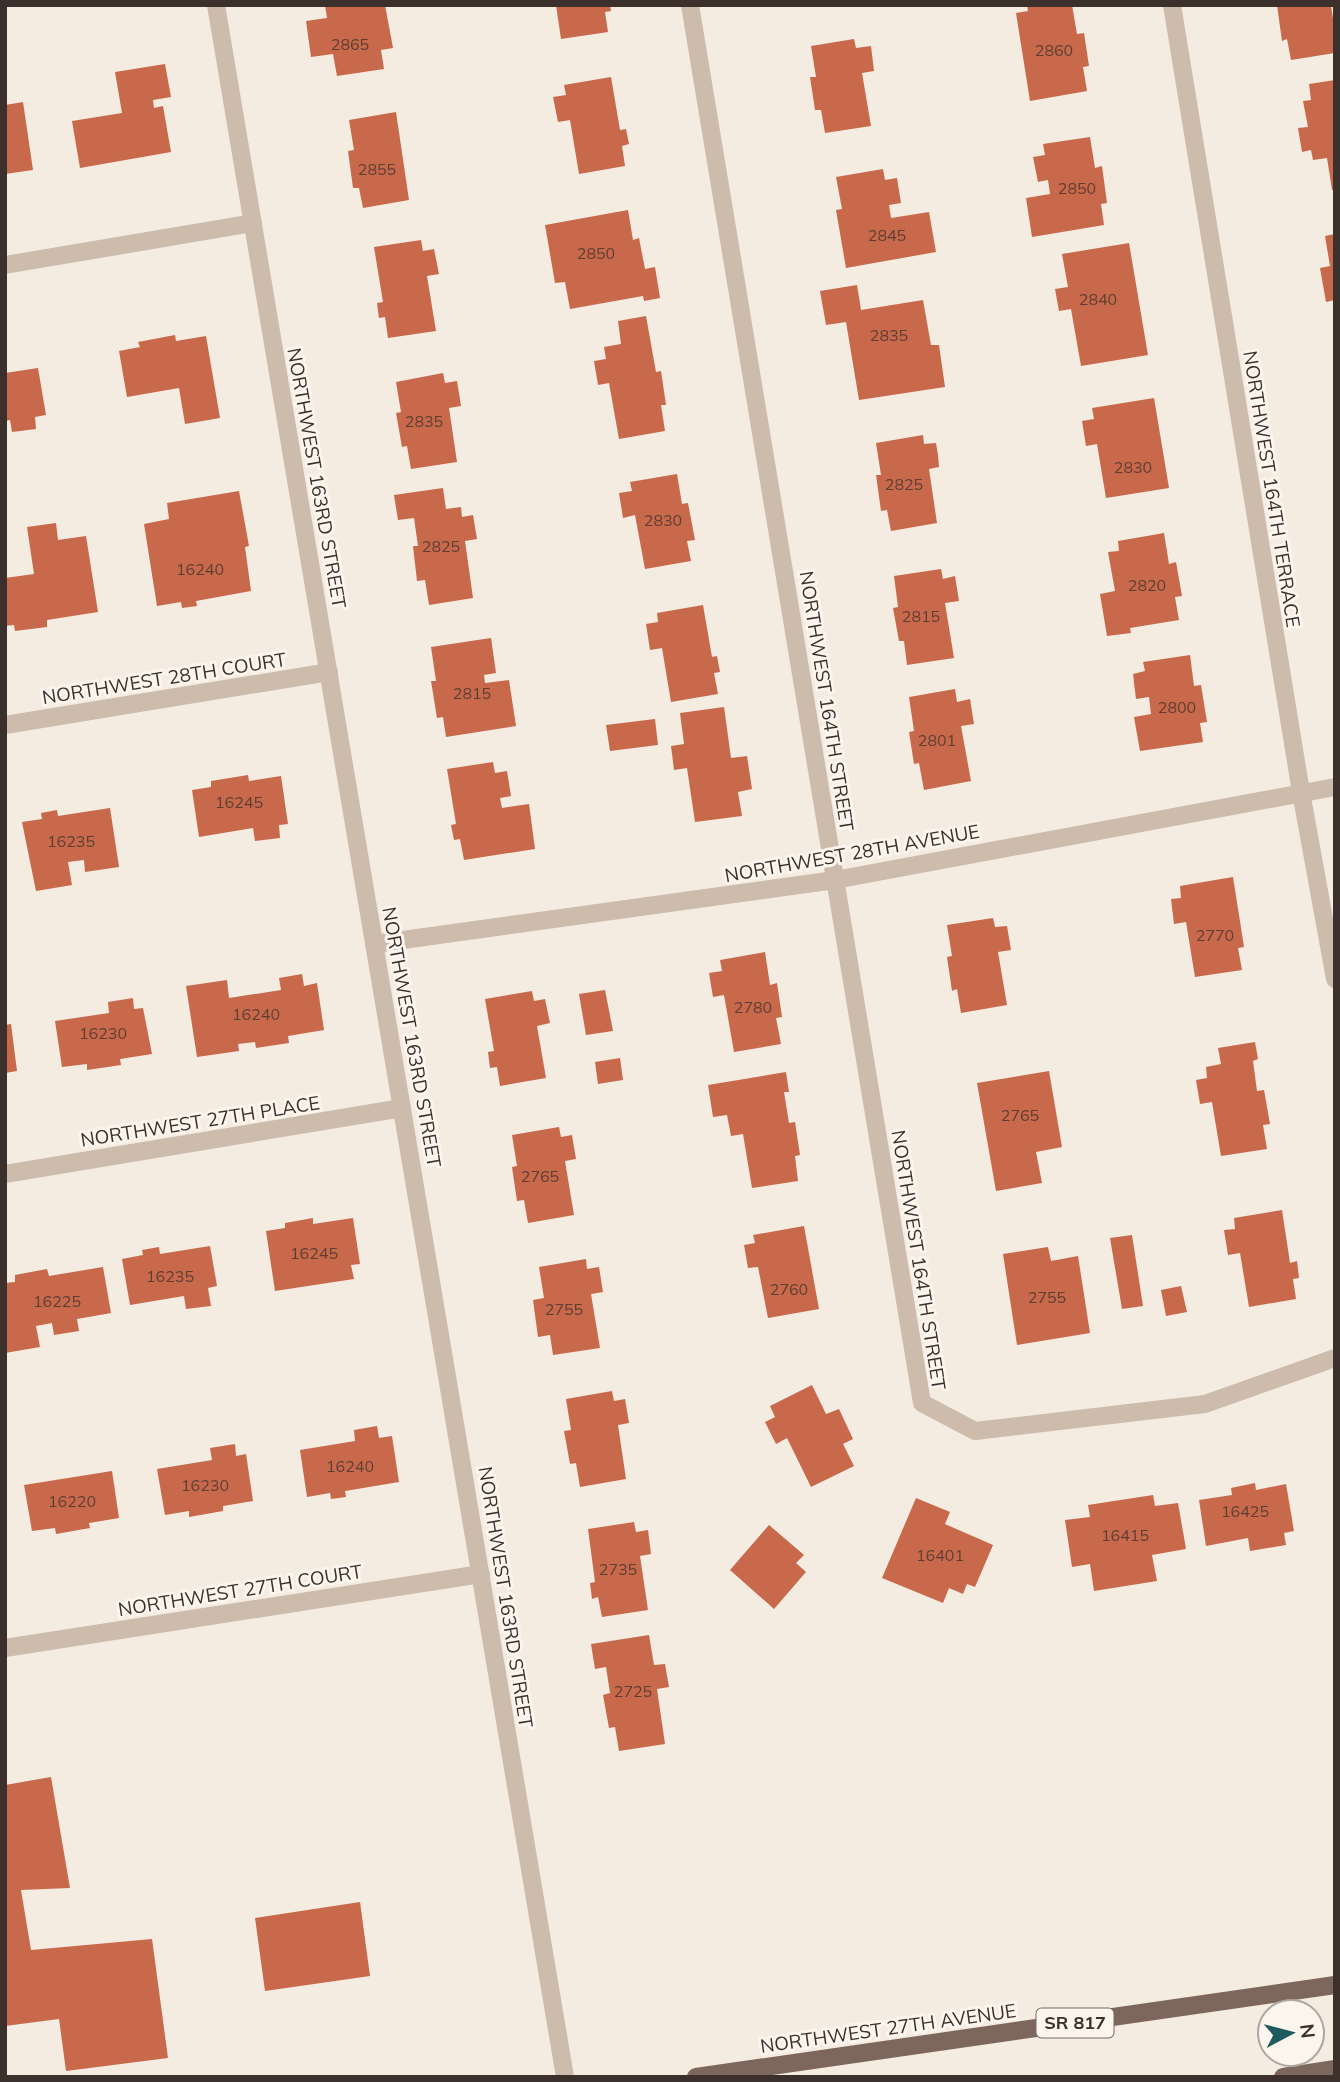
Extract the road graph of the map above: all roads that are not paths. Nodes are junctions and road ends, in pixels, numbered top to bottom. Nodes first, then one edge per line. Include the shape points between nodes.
1 (216, 5) edge
2 (690, 5) edge
3 (1172, 5) edge
4 (253, 223) junction
5 (5, 265) edge
6 (329, 672) junction
7 (5, 725) edge
8 (1335, 786) edge
9 (1301, 792) junction
10 (835, 880) junction
11 (374, 944) junction
12 (1335, 979) edge
13 (402, 1108) junction
14 (5, 1174) edge
15 (1335, 1358) edge
16 (481, 1574) junction
17 (5, 1648) edge
18 (1335, 1985) edge
19 (1335, 2069) edge
20 (565, 2077) edge
21 (696, 2077) edge
22 (1283, 2077) edge

1 - 4 street, NORTHWEST 163RD STREET
2 - 10 street, NORTHWEST 164TH STREET
3 - 9 street, NORTHWEST 164TH TERRACE
4 - 5 street
4 - 6 street, NORTHWEST 163RD STREET
6 - 7 street, NORTHWEST 28TH COURT
6 - 11 street, NORTHWEST 163RD STREET
8 - 9 street, NORTHWEST 28TH AVENUE
9 - 10 street, NORTHWEST 28TH AVENUE
9 - 12 street, NORTHWEST 164TH TERRACE
10 - 11 street, NORTHWEST 28TH AVENUE
10 - 15 street, NORTHWEST 164TH STREET via 922,1403 975,1431 1205,1404
11 - 13 street, NORTHWEST 163RD STREET
13 - 14 street, NORTHWEST 27TH PLACE
13 - 16 street, NORTHWEST 163RD STREET
16 - 17 street, NORTHWEST 27TH COURT
16 - 20 street, NORTHWEST 163RD STREET
18 - 21 main road, NORTHWEST 27TH AVENUE / SR 817
19 - 22 main road

